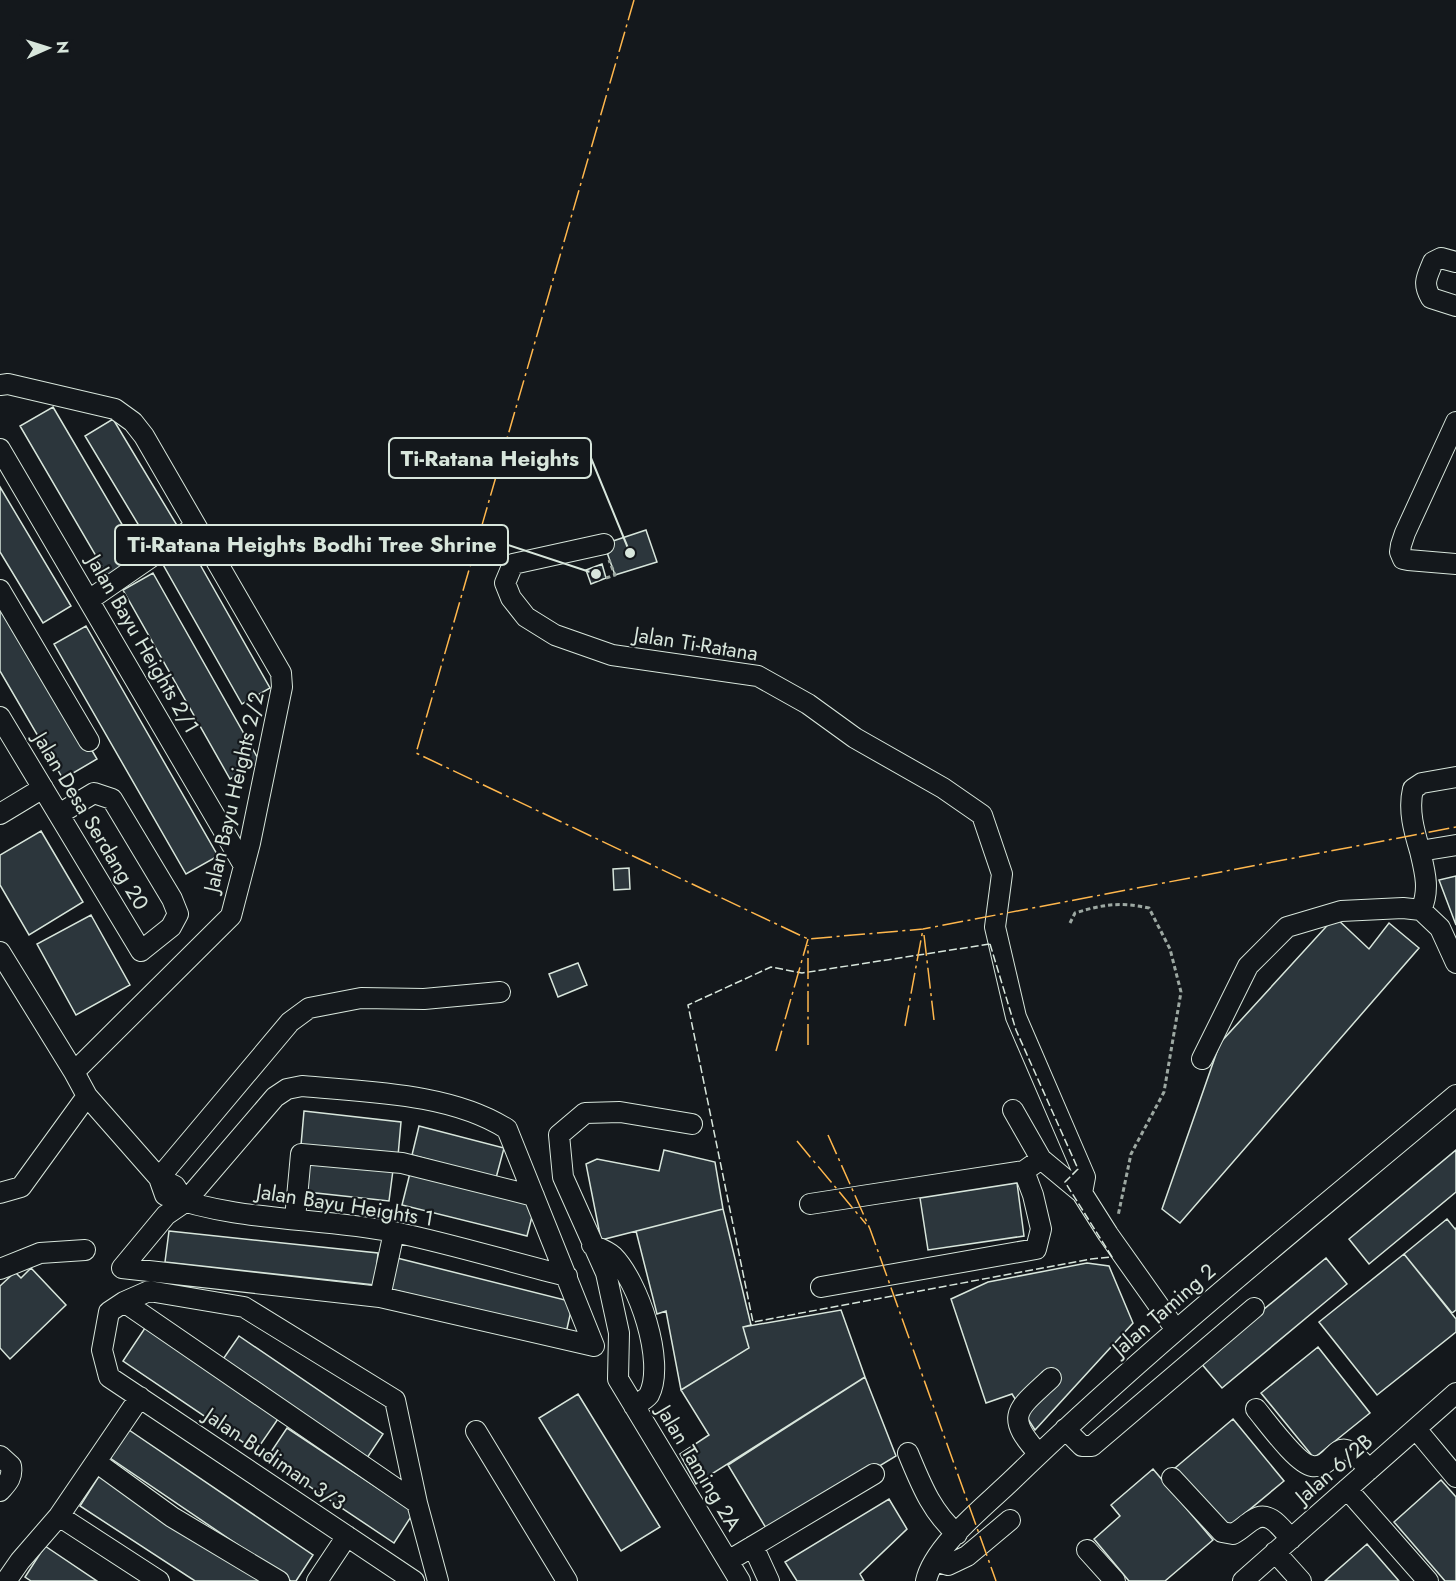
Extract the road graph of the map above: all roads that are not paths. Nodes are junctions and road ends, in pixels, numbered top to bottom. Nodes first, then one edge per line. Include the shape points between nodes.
1 (1456, 262) edge
2 (1456, 306) edge
3 (0, 385) edge
4 (1456, 422) edge
5 (0, 449) edge
6 (196, 526) junction
7 (604, 544) road end
8 (1456, 564) edge
9 (0, 590) edge
10 (89, 600) junction
11 (0, 717) edge
12 (89, 741) dead end
13 (1456, 777) edge
14 (43, 789) junction
15 (0, 814) edge
16 (59, 814) junction
17 (1456, 845) edge
18 (1420, 851) junction
19 (243, 864) junction
20 (1421, 910) junction
21 (0, 952) edge
22 (1456, 963) edge
23 (500, 992) dead end
24 (1202, 1059) dead end
25 (74, 1072) junction
26 (1456, 1095) edge
27 (87, 1096) junction
28 (1013, 1110) dead end
29 (692, 1124) dead end
30 (1041, 1159) junction
31 (1024, 1171) junction
32 (159, 1178) junction
33 (0, 1193) edge
34 (1082, 1193) junction
35 (534, 1196) junction
36 (185, 1202) junction
37 (810, 1204) dead end
38 (295, 1219) junction
39 (394, 1232) junction
40 (592, 1245) junction
41 (85, 1250) dead end
42 (0, 1269) edge
43 (567, 1276) junction
44 (821, 1287) dead end
45 (380, 1297) junction
46 (124, 1302) junction
47 (1254, 1308) dead end
48 (1176, 1330) junction
49 (1051, 1378) dead end
50 (1456, 1393) edge
51 (140, 1397) junction
52 (634, 1406) junction
53 (1256, 1409) dead end
54 (1065, 1429) junction
55 (1416, 1429) junction
56 (476, 1431) dead end
57 (908, 1453) dead end
58 (1039, 1454) junction
59 (0, 1456) edge
60 (96, 1462) junction
61 (1369, 1470) junction
62 (874, 1474) dead end
63 (1456, 1477) edge
64 (1172, 1478) dead end
65 (1347, 1489) junction
66 (0, 1491) edge
67 (417, 1503) junction
68 (59, 1516) junction
69 (1010, 1520) dead end
70 (957, 1534) junction
71 (347, 1536) junction
72 (1291, 1539) junction
73 (753, 1546) junction
74 (1087, 1550) dead end
75 (1275, 1552) junction
76 (728, 1561) junction
77 (935, 1561) junction
78 (13, 1578) edge
79 (159, 1581) edge
80 (279, 1581) edge
81 (317, 1581) edge
82 (414, 1581) edge
83 (438, 1581) edge
84 (567, 1581) edge
85 (740, 1581) edge
86 (769, 1581) edge
87 (926, 1581) edge
88 (1114, 1581) edge
89 (1243, 1581) edge
90 (1301, 1581) edge
91 (1428, 1581) edge

1 - 2 street via 1441,258 1433,262 1425,289 1431,298
3 - 6 street, Jalan Bayu Heights 2/2 via 115,409 144,436
4 - 8 street via 1400,552 1403,559
5 - 10 street, Jalan Bayu Heights 2/1
6 - 10 street
6 - 19 street, Jalan Bayu Heights 2/2 via 281,673 282,687
7 - 34 street, Jalan Ti-Ratana via 513,564 505,583 511,598 526,617 555,635 612,655 758,676 982,815 1002,874 995,927 1016,1017 1085,1177
9 - 12 street
10 - 19 street, Jalan Bayu Heights 2/1
11 - 14 street, Jalan Desa Serdang 20
13 - 18 street via 1422,783 1413,789 1410,800
14 - 15 street
14 - 16 street, Jalan Desa Serdang 20
16 - 16 street, Jalan Desa Serdang 20 via 141,951 171,927 178,914 172,899 112,799 94,793
17 - 18 street
18 - 20 street via 1426,881
19 - 25 street, Jalan Bayu Heights 2/2 via 231,916
20 - 22 street via 1440,928
20 - 24 street via 1341,911 1287,927 1248,966
21 - 25 street
23 - 32 street via 424,999 361,998 309,1008 290,1022
25 - 27 street
26 - 48 street, Jalan Taming 2
27 - 32 street
27 - 33 street via 21,1187
28 - 30 street
29 - 40 street via 620,1112 585,1113 559,1135 563,1177
30 - 31 street
30 - 34 street
31 - 37 street
31 - 44 street via 1041,1229 1036,1249
32 - 36 street via 165,1195
34 - 48 street
35 - 36 street via 507,1129 483,1115 412,1097 302,1086 287,1089 275,1098
35 - 38 street via 402,1163 301,1154
35 - 43 street
36 - 38 street, Jalan Bayu Heights 1
36 - 45 street via 166,1215 122,1268
38 - 39 street, Jalan Bayu Heights 1
39 - 43 street, Jalan Bayu Heights 1
39 - 45 street
40 - 52 street, Jalan Taming 2A via 606,1273 619,1333 618,1379
40 - 52 street via 611,1254 630,1276 646,1319 656,1373 648,1396
41 - 42 street via 40,1253
43 - 45 street via 594,1346
46 - 51 street, Jalan Budiman 3/3 via 109,1312 102,1350 110,1377
46 - 67 street
46 - 67 street via 149,1292 244,1306 395,1400
47 - 54 street via 1092,1446 1082,1446
48 - 54 street, Jalan Taming 2
49 - 58 street via 1024,1403 1018,1415 1018,1430
50 - 55 street, Jalan 6/2B
51 - 60 street
51 - 71 street, Jalan Budiman 3/3
52 - 76 street, Jalan Taming 2A
53 - 61 street via 1300,1461 1320,1465 1347,1449
54 - 58 street, Jalan Taming 2
55 - 61 street, Jalan 6/2B
55 - 63 street
56 - 84 street
57 - 70 street via 932,1504
58 - 70 street, Jalan Taming 2
59 - 66 street via 11,1466 12,1474
60 - 68 street
60 - 80 street via 172,1517
61 - 65 street, Jalan 6/2B
62 - 73 street
64 - 72 street via 1222,1532 1233,1534 1264,1516 1272,1518
65 - 72 street, Jalan 6/2B
65 - 91 street
67 - 83 street
68 - 78 street
68 - 79 street
69 - 77 street via 967,1556 948,1565
70 - 77 street, Jalan Taming 2
71 - 81 street
71 - 82 street, Jalan Budiman 3/3
72 - 75 street, Jalan 6/2B
73 - 76 street
73 - 86 street
74 - 88 street
75 - 89 street, Jalan 6/2B
75 - 90 street
76 - 85 street, Jalan Taming 2A
77 - 87 street, Jalan Taming 2

